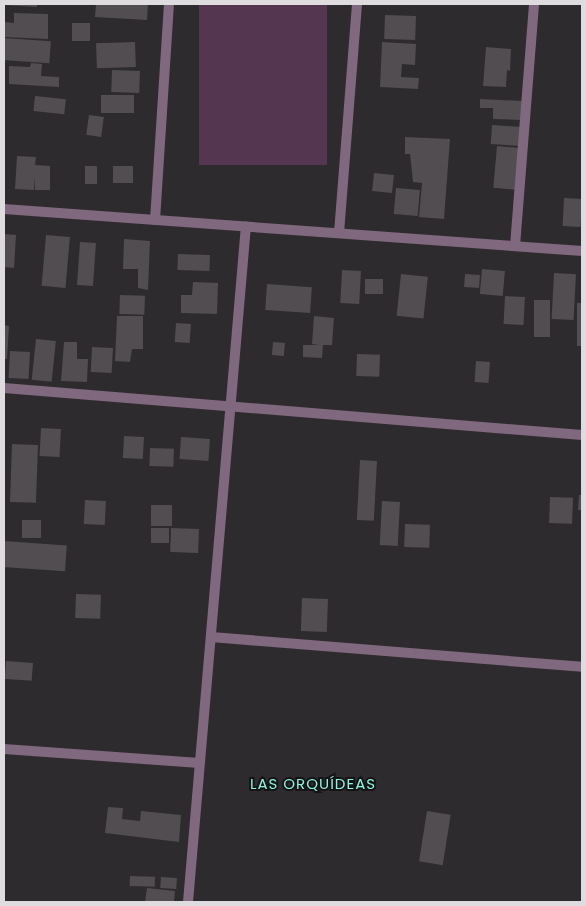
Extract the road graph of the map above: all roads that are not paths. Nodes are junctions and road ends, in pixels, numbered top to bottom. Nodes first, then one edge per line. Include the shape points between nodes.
1 (169, 4) edge
2 (357, 4) edge
3 (534, 4) edge
4 (4, 209) edge
5 (155, 220) junction
6 (246, 226) junction
7 (339, 233) junction
8 (515, 246) junction
9 (582, 251) edge
10 (4, 388) edge
11 (230, 406) junction
12 (582, 435) edge
13 (211, 638) junction
14 (582, 667) edge
15 (4, 749) edge
16 (200, 763) junction
17 (188, 902) edge

1 - 5 street
2 - 7 street
3 - 8 street
4 - 5 street
5 - 6 street
6 - 7 street
6 - 11 street
7 - 8 street
8 - 9 street
10 - 11 street
11 - 12 street
11 - 13 street
13 - 14 street
13 - 16 street
15 - 16 street
16 - 17 street

